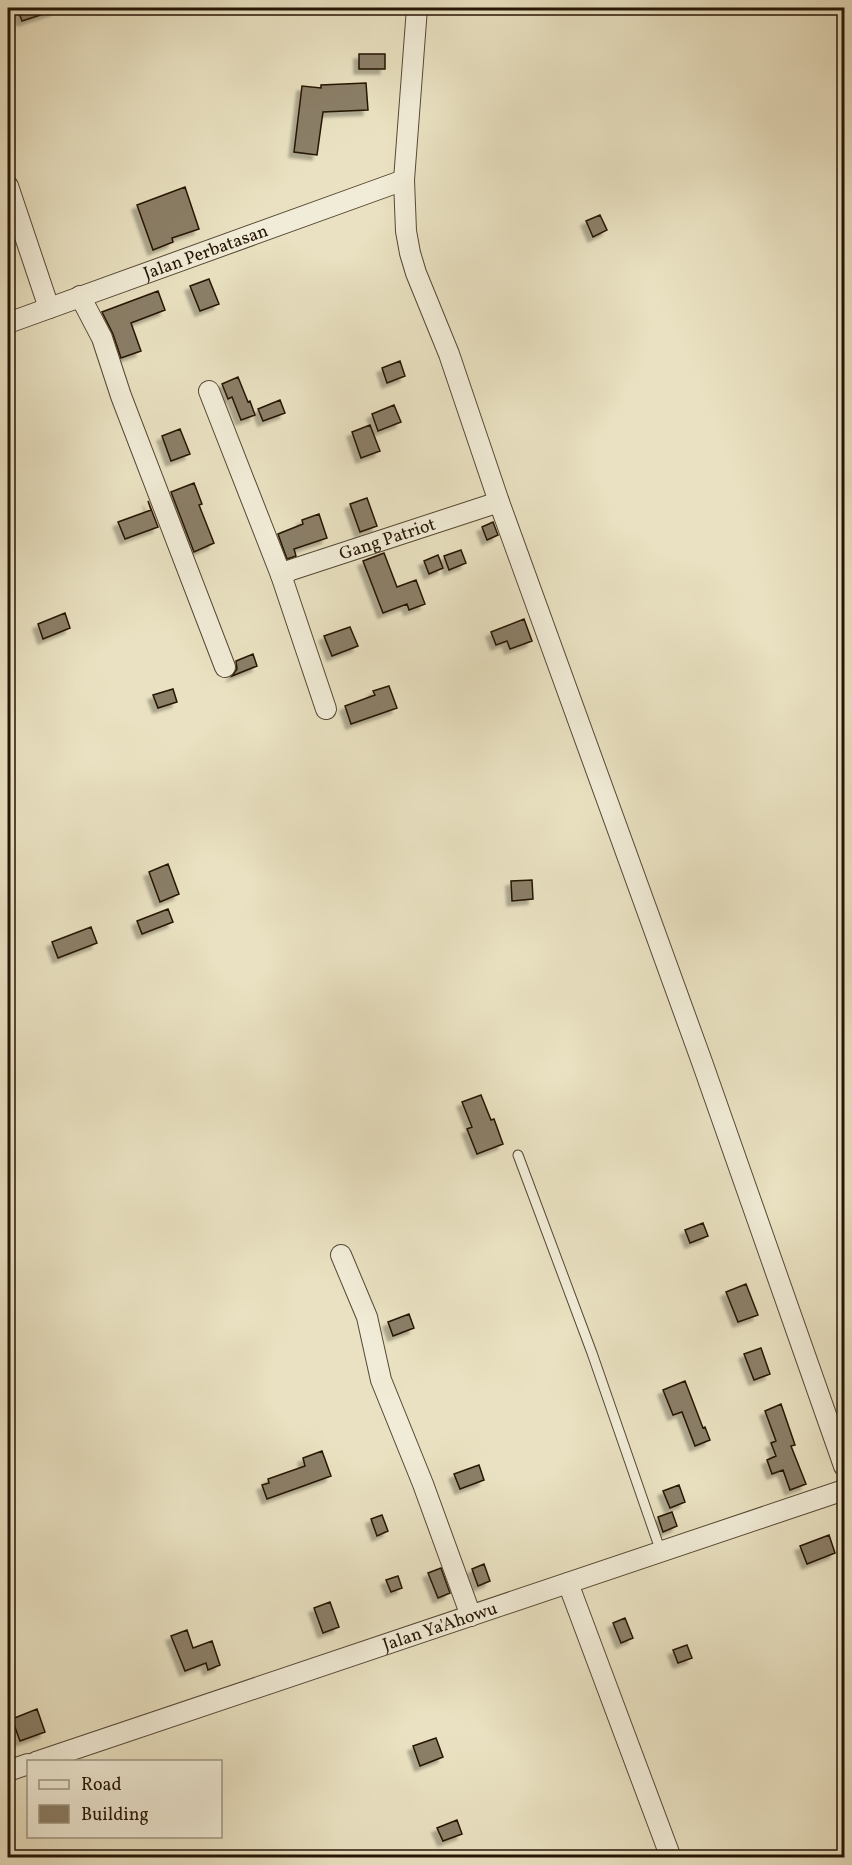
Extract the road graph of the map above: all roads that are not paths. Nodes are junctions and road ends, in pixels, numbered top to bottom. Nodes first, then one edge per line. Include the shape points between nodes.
1 (417, 8) edge
2 (404, 180) junction
3 (8, 186) edge
4 (80, 296) junction
5 (49, 308) junction
6 (8, 323) edge
7 (209, 391) dead end
8 (499, 502) junction
9 (280, 574) junction
10 (225, 667) dead end
11 (326, 709) dead end
12 (518, 1155) dead end
13 (341, 1255) dead end
14 (844, 1466) edge
15 (844, 1490) edge
16 (661, 1552) junction
17 (568, 1583) junction
18 (471, 1616) junction
19 (39, 1760) edge
20 (27, 1764) edge
21 (8, 1771) edge
22 (671, 1857) edge

1 - 2 street
2 - 4 street, Jalan Perbatasan
2 - 8 street via 406,231 416,273 449,354
3 - 5 street
4 - 5 street, Jalan Perbatasan
4 - 10 street via 102,338
5 - 6 street, Jalan Perbatasan
7 - 9 street
8 - 9 street, Gang Patriot
8 - 14 street
9 - 11 street
12 - 16 lane
13 - 18 street via 367,1317 381,1380
15 - 16 street, Jalan Ya'Ahowu
16 - 17 street, Jalan Ya'Ahowu
17 - 18 street, Jalan Ya'Ahowu
17 - 22 street
18 - 19 street, Jalan Ya'Ahowu
20 - 21 street

